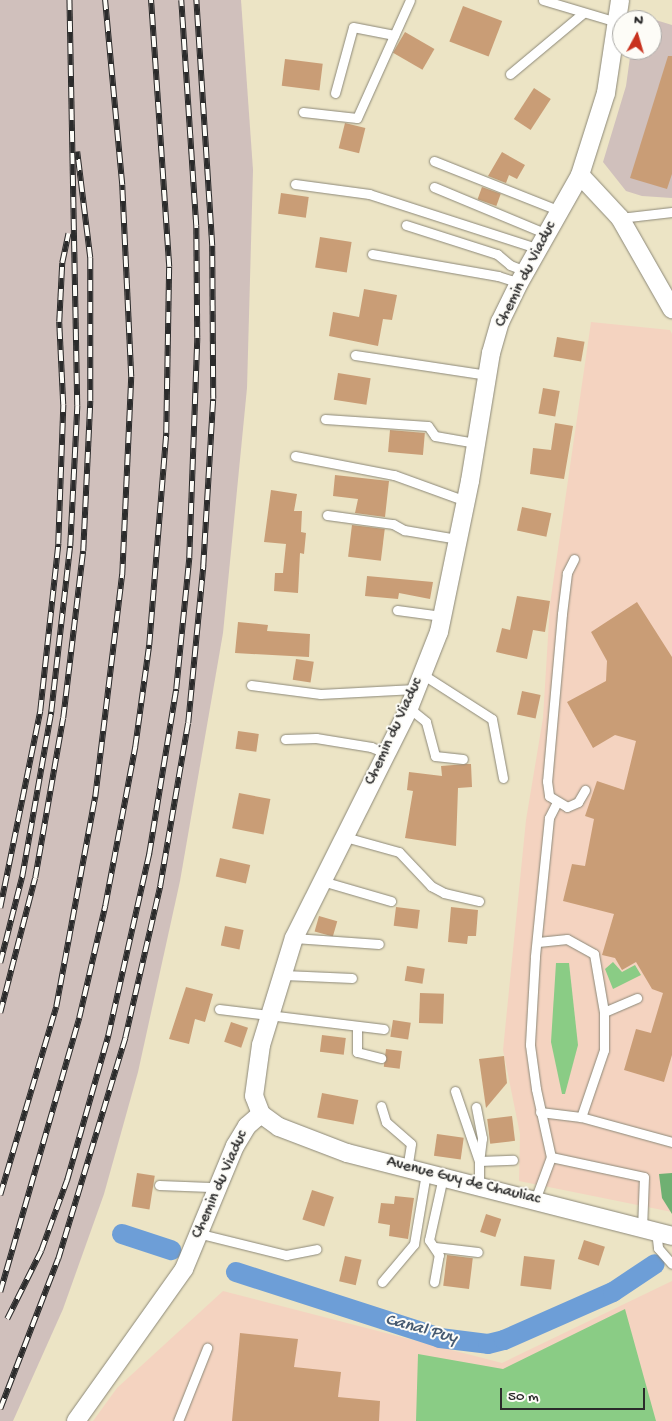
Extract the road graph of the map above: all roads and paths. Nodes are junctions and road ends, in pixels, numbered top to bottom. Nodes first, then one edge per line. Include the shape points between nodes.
1 (410, 0) edge
2 (543, 0) edge
3 (582, 14) junction
4 (612, 21) edge
5 (394, 34) junction
6 (612, 50) edge
7 (510, 74) dead end
8 (335, 94) dead end
9 (303, 112) dead end
10 (434, 161) dead end
11 (580, 175) junction
12 (295, 184) dead end
13 (434, 187) dead end
14 (560, 210) junction
15 (672, 212) edge
16 (620, 218) junction
17 (406, 225) dead end
18 (543, 241) junction
19 (372, 254) dead end
20 (523, 277) junction
21 (672, 309) edge
22 (355, 355) dead end
23 (487, 375) junction
24 (325, 418) dead end
25 (476, 443) junction
26 (295, 456) dead end
27 (466, 501) junction
28 (328, 515) dead end
29 (458, 539) junction
30 (574, 559) dead end
31 (398, 610) dead end
32 (442, 616) junction
33 (419, 681) junction
34 (250, 685) dead end
35 (409, 708) junction
36 (284, 739) dead end
37 (386, 753) junction
38 (463, 759) dead end
39 (503, 778) dead end
40 (585, 790) dead end
41 (558, 802) junction
42 (345, 837) junction
43 (321, 880) junction
44 (391, 901) dead end
45 (479, 901) dead end
46 (294, 938) junction
47 (538, 942) junction
48 (378, 944) dead end
49 (284, 975) junction
50 (352, 978) dead end
51 (636, 998) dead end
52 (219, 1009) dead end
53 (604, 1012) junction
54 (271, 1016) junction
55 (357, 1026) junction
56 (384, 1029) dead end
57 (380, 1058) dead end
58 (455, 1091) dead end
59 (380, 1106) dead end
60 (476, 1106) dead end
61 (540, 1112) junction
62 (260, 1114) junction
63 (581, 1116) junction
64 (672, 1142) edge
65 (550, 1157) junction
66 (513, 1160) dead end
67 (479, 1161) junction
68 (407, 1168) junction
69 (435, 1175) junction
70 (159, 1185) dead end
71 (479, 1186) junction
72 (218, 1192) junction
73 (534, 1200) junction
74 (660, 1232) edge
75 (198, 1240) junction
76 (435, 1247) junction
77 (316, 1249) dead end
78 (478, 1252) dead end
79 (672, 1264) edge
80 (382, 1282) dead end
81 (434, 1282) dead end
82 (207, 1348) dead end
83 (76, 1421) edge
84 (178, 1421) edge

1 - 5 lane
2 - 3 lane
3 - 4 lane
3 - 7 lane
5 - 8 lane via 353,27
5 - 9 lane via 357,118
6 - 11 street, Chemin du Viaduc via 606,93
10 - 14 lane
11 - 14 street, Chemin du Viaduc
11 - 16 street
12 - 18 lane via 369,194
13 - 18 lane
14 - 18 street, Chemin du Viaduc
15 - 16 lane
16 - 21 street
17 - 20 lane via 497,254
18 - 20 street, Chemin du Viaduc
19 - 20 lane via 498,276
20 - 23 street, Chemin du Viaduc via 500,322
22 - 23 lane
23 - 25 street, Chemin du Viaduc
24 - 25 lane via 428,426 435,436
25 - 27 street, Chemin du Viaduc
26 - 27 lane via 394,475
27 - 29 street, Chemin du Viaduc
28 - 29 lane via 393,524 404,530
29 - 32 street, Chemin du Viaduc
30 - 41 lane via 567,573 562,607 547,781 549,796
31 - 32 lane
32 - 33 street, Chemin du Viaduc
33 - 34 lane via 320,694
33 - 35 street, Chemin du Viaduc
33 - 39 lane via 492,719
35 - 37 street, Chemin du Viaduc
35 - 38 lane via 426,722 435,756
36 - 37 lane via 316,738 371,747
37 - 42 street, Chemin du Viaduc
40 - 41 lane via 578,802 568,806
41 - 47 lane via 549,818
42 - 43 street, Chemin du Viaduc
42 - 45 lane via 399,852 431,886 444,893
43 - 44 lane
43 - 46 street, Chemin du Viaduc
46 - 48 lane
46 - 49 street, Chemin du Viaduc
47 - 53 lane via 567,939 594,954
47 - 61 lane via 530,1045
49 - 50 lane
49 - 54 street, Chemin du Viaduc
51 - 53 lane
52 - 54 lane
53 - 63 lane via 604,1050
54 - 55 lane
54 - 62 street, Chemin du Viaduc via 260,1045 255,1076 254,1096
55 - 56 lane
55 - 57 lane via 357,1052
58 - 67 lane
59 - 68 lane via 386,1122 411,1144
60 - 67 lane via 482,1138
61 - 63 lane
61 - 65 lane
62 - 68 street, Avenue Guy de Chauliac via 279,1128 305,1139
62 - 72 street, Chemin du Viaduc via 247,1126 235,1146
63 - 64 lane
65 - 73 lane
65 - 74 lane via 644,1177
66 - 67 lane
67 - 71 lane
68 - 69 street, Avenue Guy de Chauliac
69 - 71 street, Avenue Guy de Chauliac
69 - 76 lane via 429,1240
69 - 80 lane via 414,1244
70 - 72 lane via 210,1187
71 - 73 street, Avenue Guy de Chauliac
72 - 75 street, Chemin du Viaduc
73 - 74 street, Avenue Guy de Chauliac
74 - 79 lane via 658,1248
75 - 77 lane via 286,1255
75 - 83 street, Chemin du Viaduc via 184,1269
76 - 78 lane
76 - 81 lane via 439,1255
82 - 84 lane

